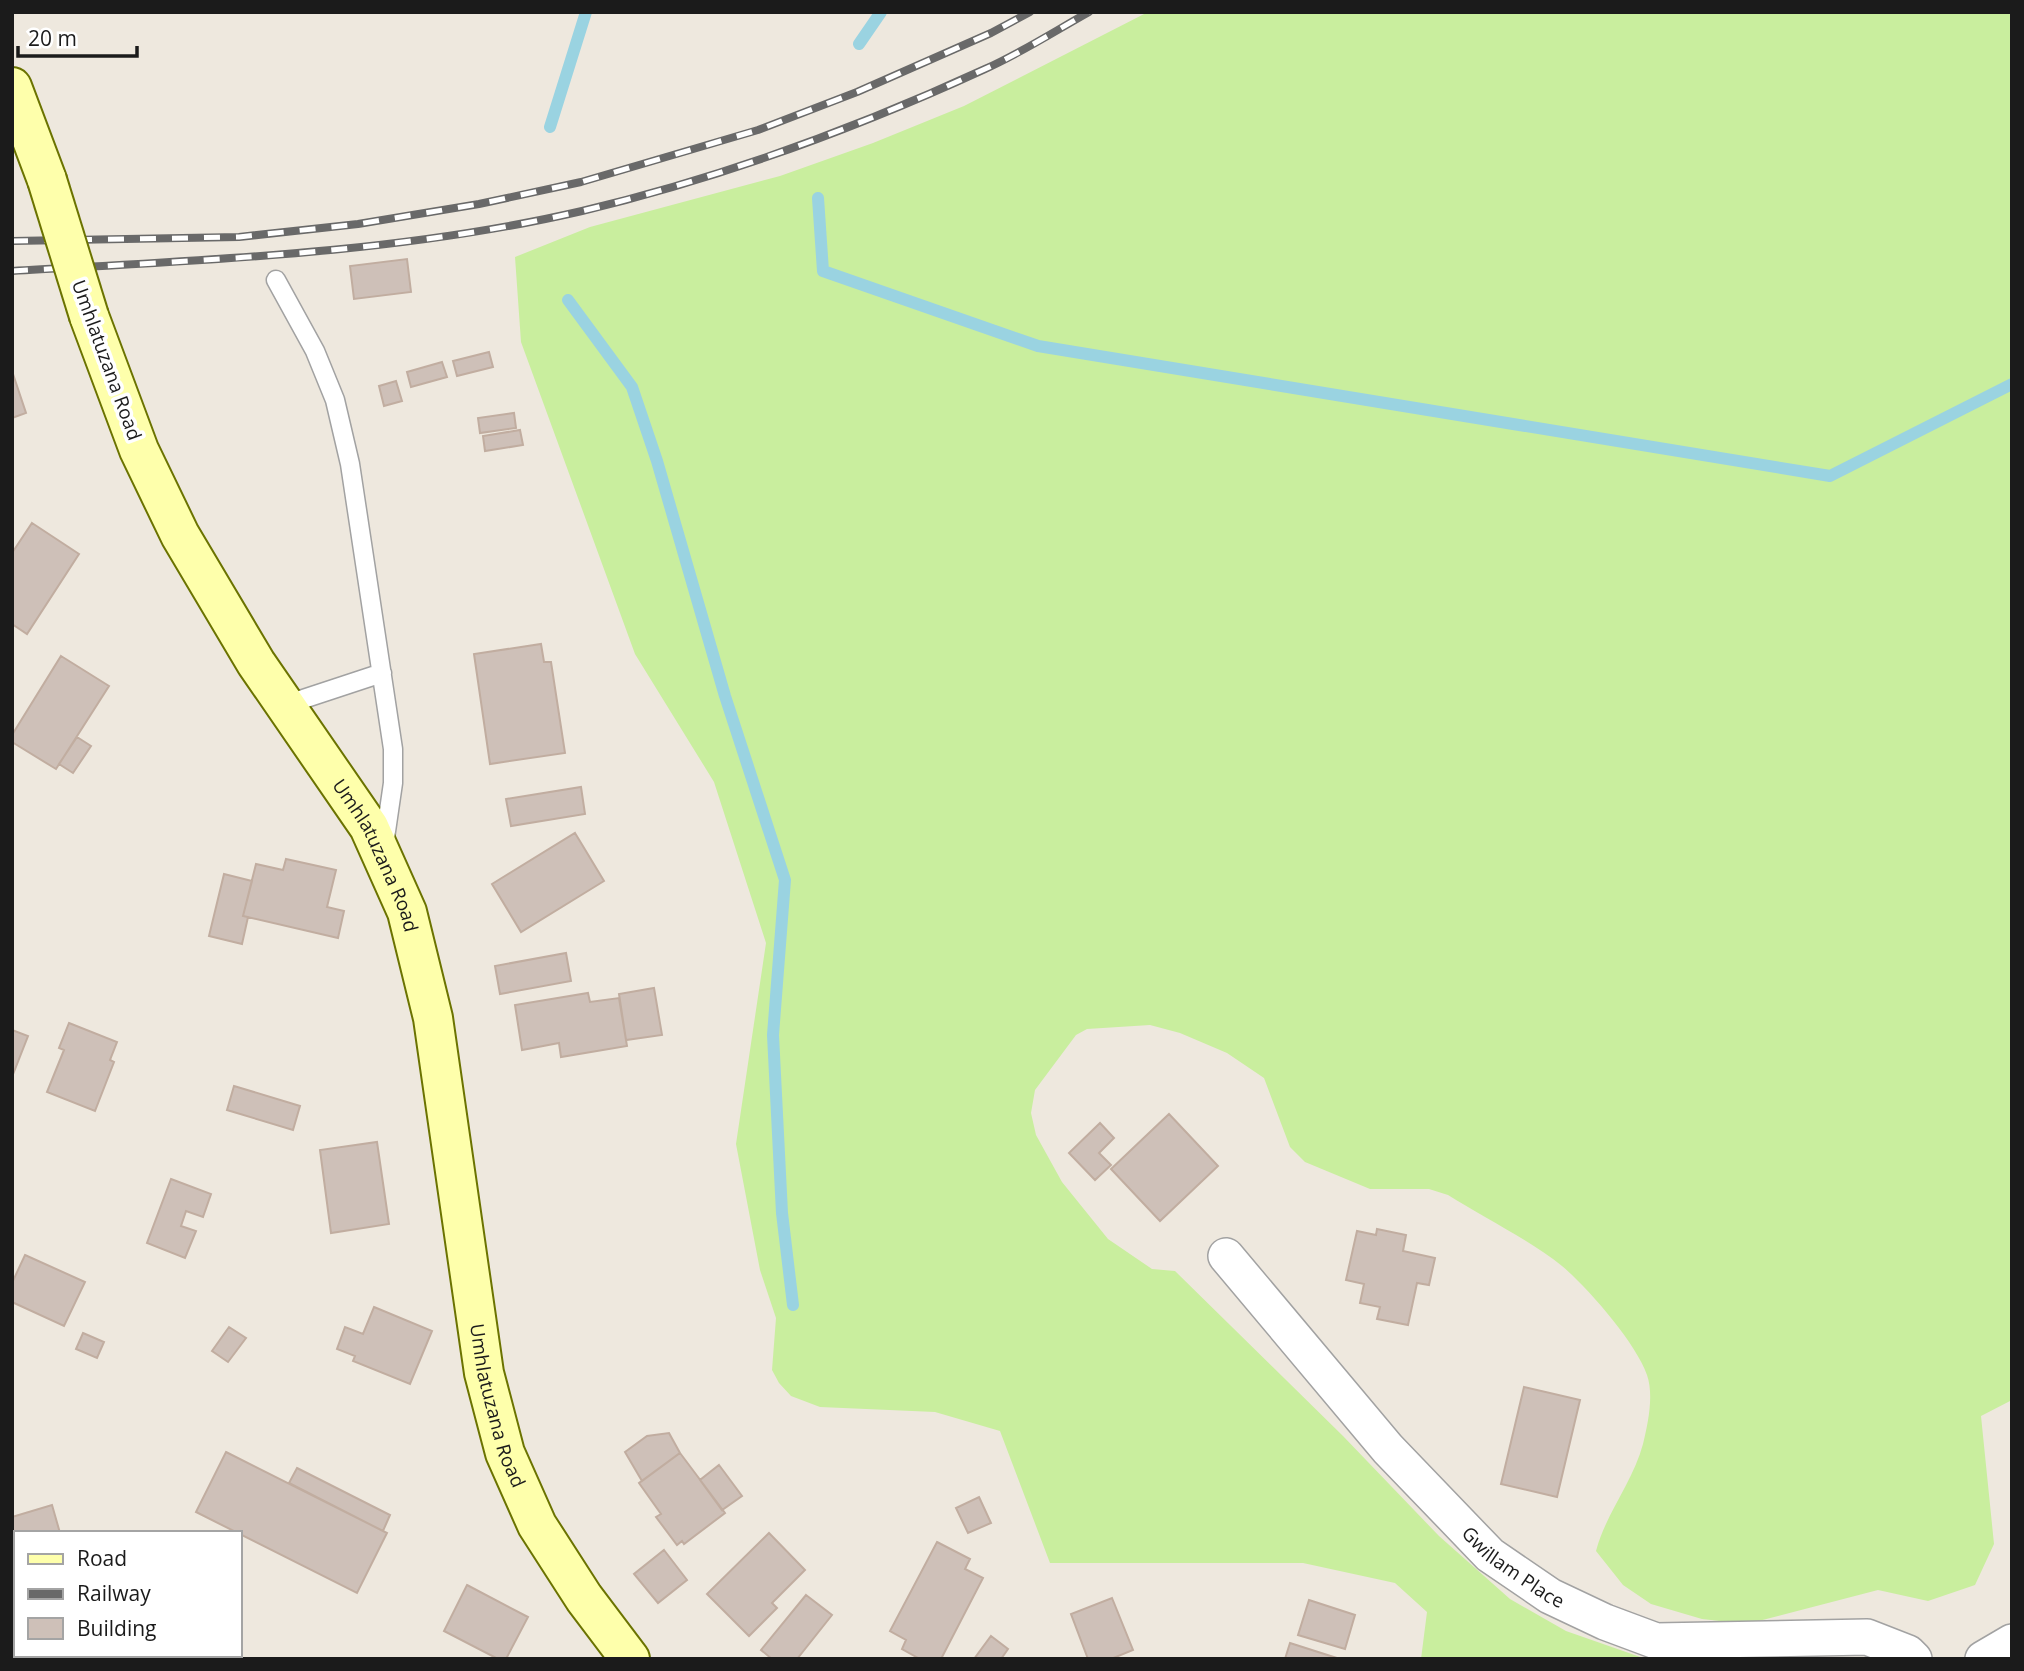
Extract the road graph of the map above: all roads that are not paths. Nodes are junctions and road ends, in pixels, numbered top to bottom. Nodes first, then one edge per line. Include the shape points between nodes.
1 (12, 87) edge
2 (276, 280) dead end
3 (382, 673) junction
4 (285, 705) junction
5 (382, 856) junction
6 (1226, 1256) dead end
7 (2012, 1642) edge
8 (630, 1659) edge
9 (1914, 1659) edge
10 (1983, 1659) edge

1 - 4 street, Umhlatuzana Road, bridge via 139,450 180,535
2 - 3 lane via 315,351 335,400 350,464
3 - 4 lane
3 - 5 lane via 393,749
4 - 5 street, Umhlatuzana Road via 369,827
5 - 8 street, Umhlatuzana Road via 407,912 433,1018 484,1373 505,1453 537,1525
6 - 9 street, Gwillam Place via 1397,1459 1490,1555 1550,1596 1656,1641 1867,1637
7 - 10 street

